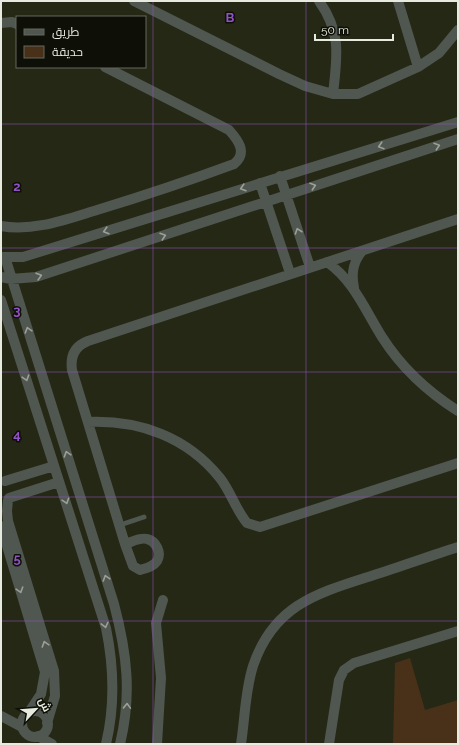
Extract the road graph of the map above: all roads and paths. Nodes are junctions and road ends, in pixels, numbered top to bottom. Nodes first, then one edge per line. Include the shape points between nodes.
1 (134, 1) edge
2 (319, 1) edge
3 (398, 1) edge
4 (145, 13) edge
5 (1, 23) edge
6 (16, 24) edge
7 (458, 30) edge
8 (418, 67) junction
9 (118, 70) edge
10 (333, 94) junction
11 (458, 122) edge
12 (458, 139) edge
13 (280, 176) junction
14 (260, 183) junction
15 (286, 195) junction
16 (266, 202) junction
17 (458, 219) edge
18 (1, 226) edge
19 (362, 250) junction
20 (3, 257) edge
21 (326, 262) junction
22 (310, 267) junction
23 (290, 273) junction
24 (1, 277) edge
25 (11, 279) junction
26 (354, 288) junction
27 (1, 300) edge
28 (458, 411) edge
29 (88, 422) junction
30 (458, 463) edge
31 (54, 466) junction
32 (3, 481) edge
33 (59, 482) junction
34 (6, 501) edge
35 (144, 517) dead end
36 (4, 523) edge
37 (120, 526) junction
38 (125, 544) dead end
39 (458, 547) edge
40 (163, 600) dead end
41 (114, 604) junction
42 (101, 608) junction
43 (458, 631) edge
44 (49, 671) junction
45 (29, 712) junction
46 (1, 716) edge
47 (47, 723) junction
48 (22, 727) junction
49 (38, 736) junction
50 (52, 744) edge
51 (106, 744) edge
52 (120, 744) edge
53 (157, 744) edge
54 (241, 744) edge
55 (329, 744) edge

1 - 4 street
2 - 10 street via 328,13 338,46
3 - 8 street
4 - 10 street via 305,86
5 - 6 street
7 - 8 street via 439,53
8 - 10 street via 358,94
9 - 18 street via 228,130 240,145 241,153 238,160 234,164 163,190 77,216 35,226
11 -> 13 street
15 -> 12 street
13 - 14 street
13 - 15 street
14 - 16 street
14 -> 20 street via 23,257
15 - 16 street
22 -> 15 street
16 - 23 street
25 -> 16 street via 36,277
17 - 19 street
19 - 21 street
19 - 26 street via 354,264
20 - 25 street
21 - 22 street
21 - 26 street via 339,271
22 - 23 street
23 - 29 street via 81,344 72,355 71,362
24 - 25 street
41 -> 25 street
26 - 28 street via 383,338 401,362 428,389
27 -> 31 street
29 - 30 street via 133,424 162,433 179,442 194,452 221,479 247,523 260,527
29 - 37 street
31 - 32 street
31 - 33 street
32 - 34 street via 10,487
33 - 34 street
33 -> 42 street
34 - 36 street
35 - 37 lane
36 - 44 street
37 - 38 street
39 - 54 street via 317,594 286,615 266,639 253,667
40 - 53 street via 156,623 161,678
41 - 42 street
52 -> 41 street via 126,714 128,676 124,640
42 -> 51 street via 112,669 112,710
43 - 55 street via 354,663 344,670 339,680
44 - 45 street via 41,694
44 - 47 street via 55,696
45 - 47 street via 43,714
45 - 48 street via 23,718
46 - 48 street
47 - 49 street via 45,731
48 - 49 street via 30,735
49 - 50 street

